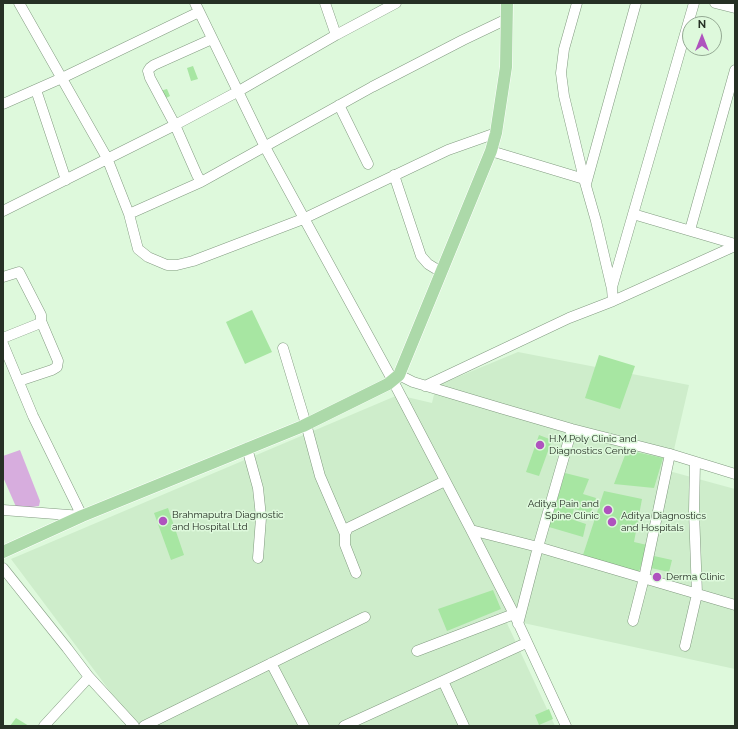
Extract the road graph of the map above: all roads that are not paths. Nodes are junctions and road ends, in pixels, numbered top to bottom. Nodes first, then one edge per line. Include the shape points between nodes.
1 (19, 3) edge
2 (325, 3) edge
3 (396, 3) edge
4 (508, 3) edge
5 (577, 3) edge
6 (636, 3) edge
7 (694, 3) edge
8 (715, 3) edge
9 (197, 8) edge
10 (735, 8) edge
11 (507, 19) junction
12 (336, 35) junction
13 (212, 39) junction
14 (735, 70) edge
15 (62, 78) junction
16 (36, 90) junction
17 (237, 92) junction
18 (3, 104) edge
19 (339, 105) junction
20 (175, 125) junction
21 (496, 133) junction
22 (265, 147) junction
23 (491, 151) junction
24 (106, 158) junction
25 (368, 164) dead end
26 (394, 175) junction
27 (66, 180) junction
28 (201, 182) junction
29 (585, 182) junction
30 (3, 211) edge
31 (129, 214) junction
32 (633, 214) junction
33 (303, 219) junction
34 (690, 230) junction
35 (735, 245) edge
36 (441, 272) junction
37 (3, 277) edge
38 (612, 289) junction
39 (612, 301) junction
40 (41, 321) junction
41 (3, 338) edge
42 (3, 344) edge
43 (283, 348) dead end
44 (396, 378) junction
45 (18, 381) junction
46 (425, 386) junction
47 (306, 424) junction
48 (572, 429) junction
49 (247, 448) junction
50 (670, 454) junction
51 (695, 462) junction
52 (735, 474) edge
53 (445, 481) junction
54 (3, 510) edge
55 (82, 516) junction
56 (472, 530) junction
57 (345, 534) junction
58 (538, 547) junction
59 (3, 552) edge
60 (258, 558) dead end
61 (3, 568) edge
62 (356, 573) dead end
63 (644, 578) junction
64 (697, 594) junction
65 (735, 605) edge
66 (365, 617) dead end
67 (516, 619) junction
68 (633, 621) dead end
69 (526, 643) junction
70 (685, 646) dead end
71 (417, 651) dead end
72 (271, 663) junction
73 (89, 677) junction
74 (442, 681) junction
75 (562, 725) edge
76 (44, 726) edge
77 (134, 726) edge
78 (144, 726) edge
79 (304, 726) edge
80 (344, 726) edge
81 (464, 726) edge

1 - 15 street
2 - 12 street
3 - 12 street
4 - 11 main road
5 - 29 street via 564,49 561,73 564,96
6 - 29 street
7 - 32 street
8 - 10 street
9 - 13 street
9 - 15 street
11 - 19 street
11 - 21 main road via 506,67
12 - 17 street
13 - 17 street
13 - 20 street via 148,71
14 - 34 street
15 - 16 street
15 - 24 street
16 - 18 street
16 - 27 street
17 - 20 street
17 - 22 street
19 - 22 street
19 - 25 street
20 - 24 street
20 - 28 street
21 - 23 main road
21 - 26 street via 448,150
22 - 28 street
22 - 33 street
23 - 29 street
23 - 36 main road
24 - 27 street
24 - 31 street
26 - 33 street
26 - 36 street via 421,256
27 - 30 street
28 - 31 street
29 - 38 street
31 - 33 street via 138,249 158,262 173,266 193,261
32 - 34 street
32 - 38 street
33 - 44 street
34 - 35 street
35 - 39 street
36 - 44 main road
37 - 40 street via 19,272 41,315
38 - 39 street
39 - 46 street via 569,318
40 - 41 street
40 - 45 street via 58,361 57,367
42 - 45 street
43 - 47 street
44 - 46 street
44 - 47 main road
44 - 53 street
45 - 55 street
46 - 48 street
47 - 49 main road
47 - 57 street via 320,476
48 - 50 street
48 - 58 street
49 - 55 main road
49 - 60 street via 258,488 260,507
50 - 51 street
50 - 63 street
51 - 52 street
51 - 64 street
53 - 56 street
53 - 57 street via 348,528
54 - 55 street
55 - 59 main road
56 - 58 street
56 - 67 street
57 - 62 street via 345,545
58 - 63 street
58 - 67 street
61 - 73 street
63 - 64 street
63 - 68 street
64 - 65 street
64 - 70 street
66 - 72 street
67 - 69 street
67 - 71 street
69 - 74 street
69 - 75 street
72 - 78 street
72 - 79 street
73 - 76 street
73 - 77 street
74 - 80 street
74 - 81 street

